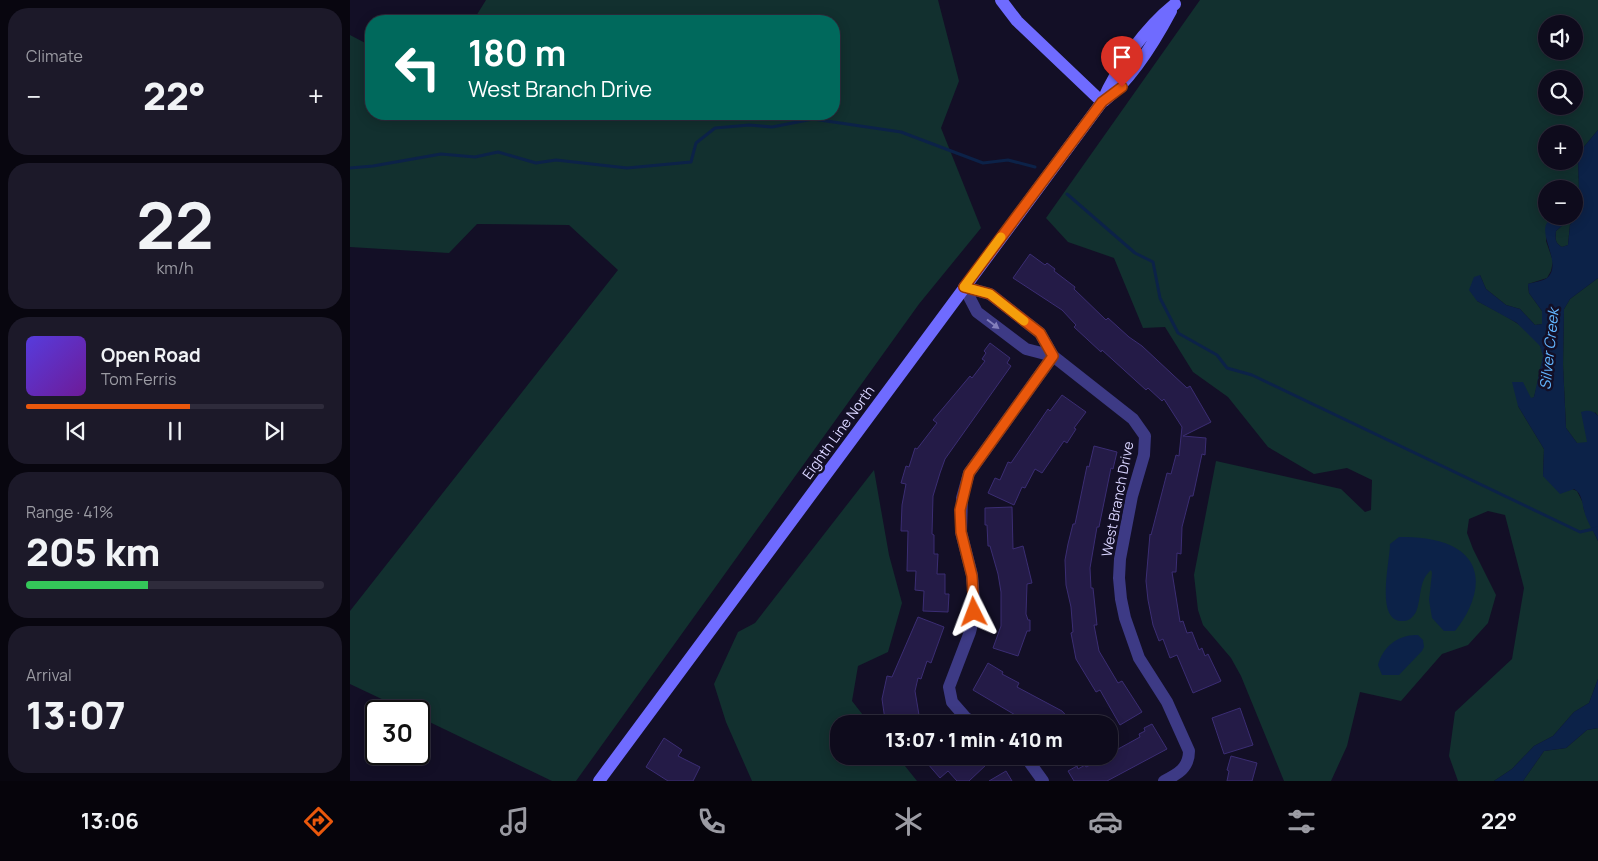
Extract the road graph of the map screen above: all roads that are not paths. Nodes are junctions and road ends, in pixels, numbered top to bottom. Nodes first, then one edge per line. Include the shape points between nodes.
1 (1001, 0) edge
2 (1176, 2) edge
3 (1102, 102) junction
4 (964, 287) junction
5 (1053, 356) junction
6 (963, 715) edge
7 (1031, 765) edge
8 (599, 781) edge
9 (1043, 781) edge
10 (1164, 781) edge

1 - 3 street via 1023,27
2 - 3 street, Eighth Line North via 1159,17 1112,79
3 - 4 street, Eighth Line North
4 - 5 street, West Branch Drive via 990,294 1040,333
4 -> 5 street, West Branch Drive via 977,312 1026,349
4 - 8 street, Eighth Line North
5 - 6 street via 969,473 962,498 961,532 972,576 974,612 970,632 949,687 952,702
5 - 10 street, West Branch Drive via 1133,419 1144,436 1144,455 1132,496 1119,578 1124,618 1139,658 1167,702 1189,751 1189,759 1183,769
7 - 9 street

